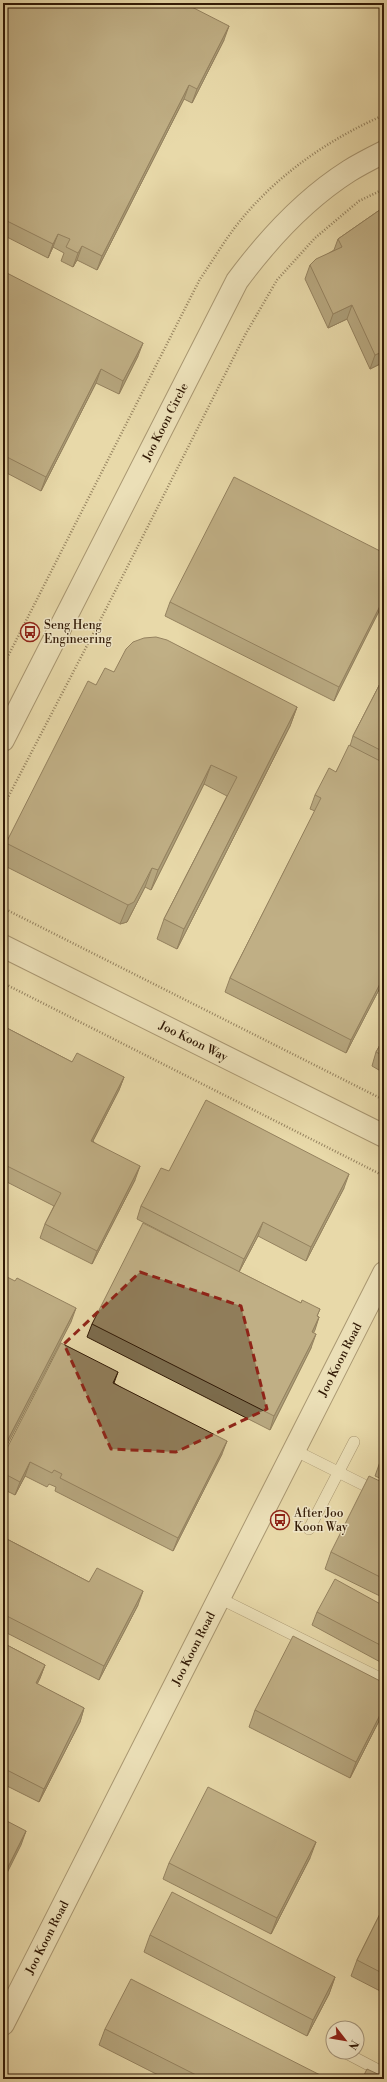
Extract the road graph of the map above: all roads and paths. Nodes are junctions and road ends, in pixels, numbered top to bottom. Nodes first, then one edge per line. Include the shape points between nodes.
1 (384, 152) edge
2 (384, 189) edge
3 (3, 740) edge
4 (3, 807) edge
5 (3, 908) edge
6 (3, 946) edge
7 (3, 983) edge
8 (384, 1100) edge
9 (384, 1136) edge
10 (384, 1176) edge
11 (384, 1273) edge
12 (354, 1442) dead end
13 (294, 1450) junction
14 (339, 1472) junction
15 (384, 1495) edge
16 (309, 1529) dead end
17 (219, 1598) junction
18 (384, 1680) edge
19 (3, 2024) edge
20 (359, 2060) edge
21 (384, 2073) edge

1 - 3 street, Joo Koon Circle via 348,172 301,208 260,249 237,281
2 - 4 path via 359,201 315,238 277,280 245,335
5 - 8 path
6 - 9 street, Joo Koon Way
7 - 10 path
11 - 13 street, Joo Koon Road
12 - 14 lane
13 - 14 lane
13 - 17 street, Joo Koon Road
14 - 15 lane
14 - 16 lane
17 - 18 lane
17 - 19 street, Joo Koon Road
20 - 21 lane

